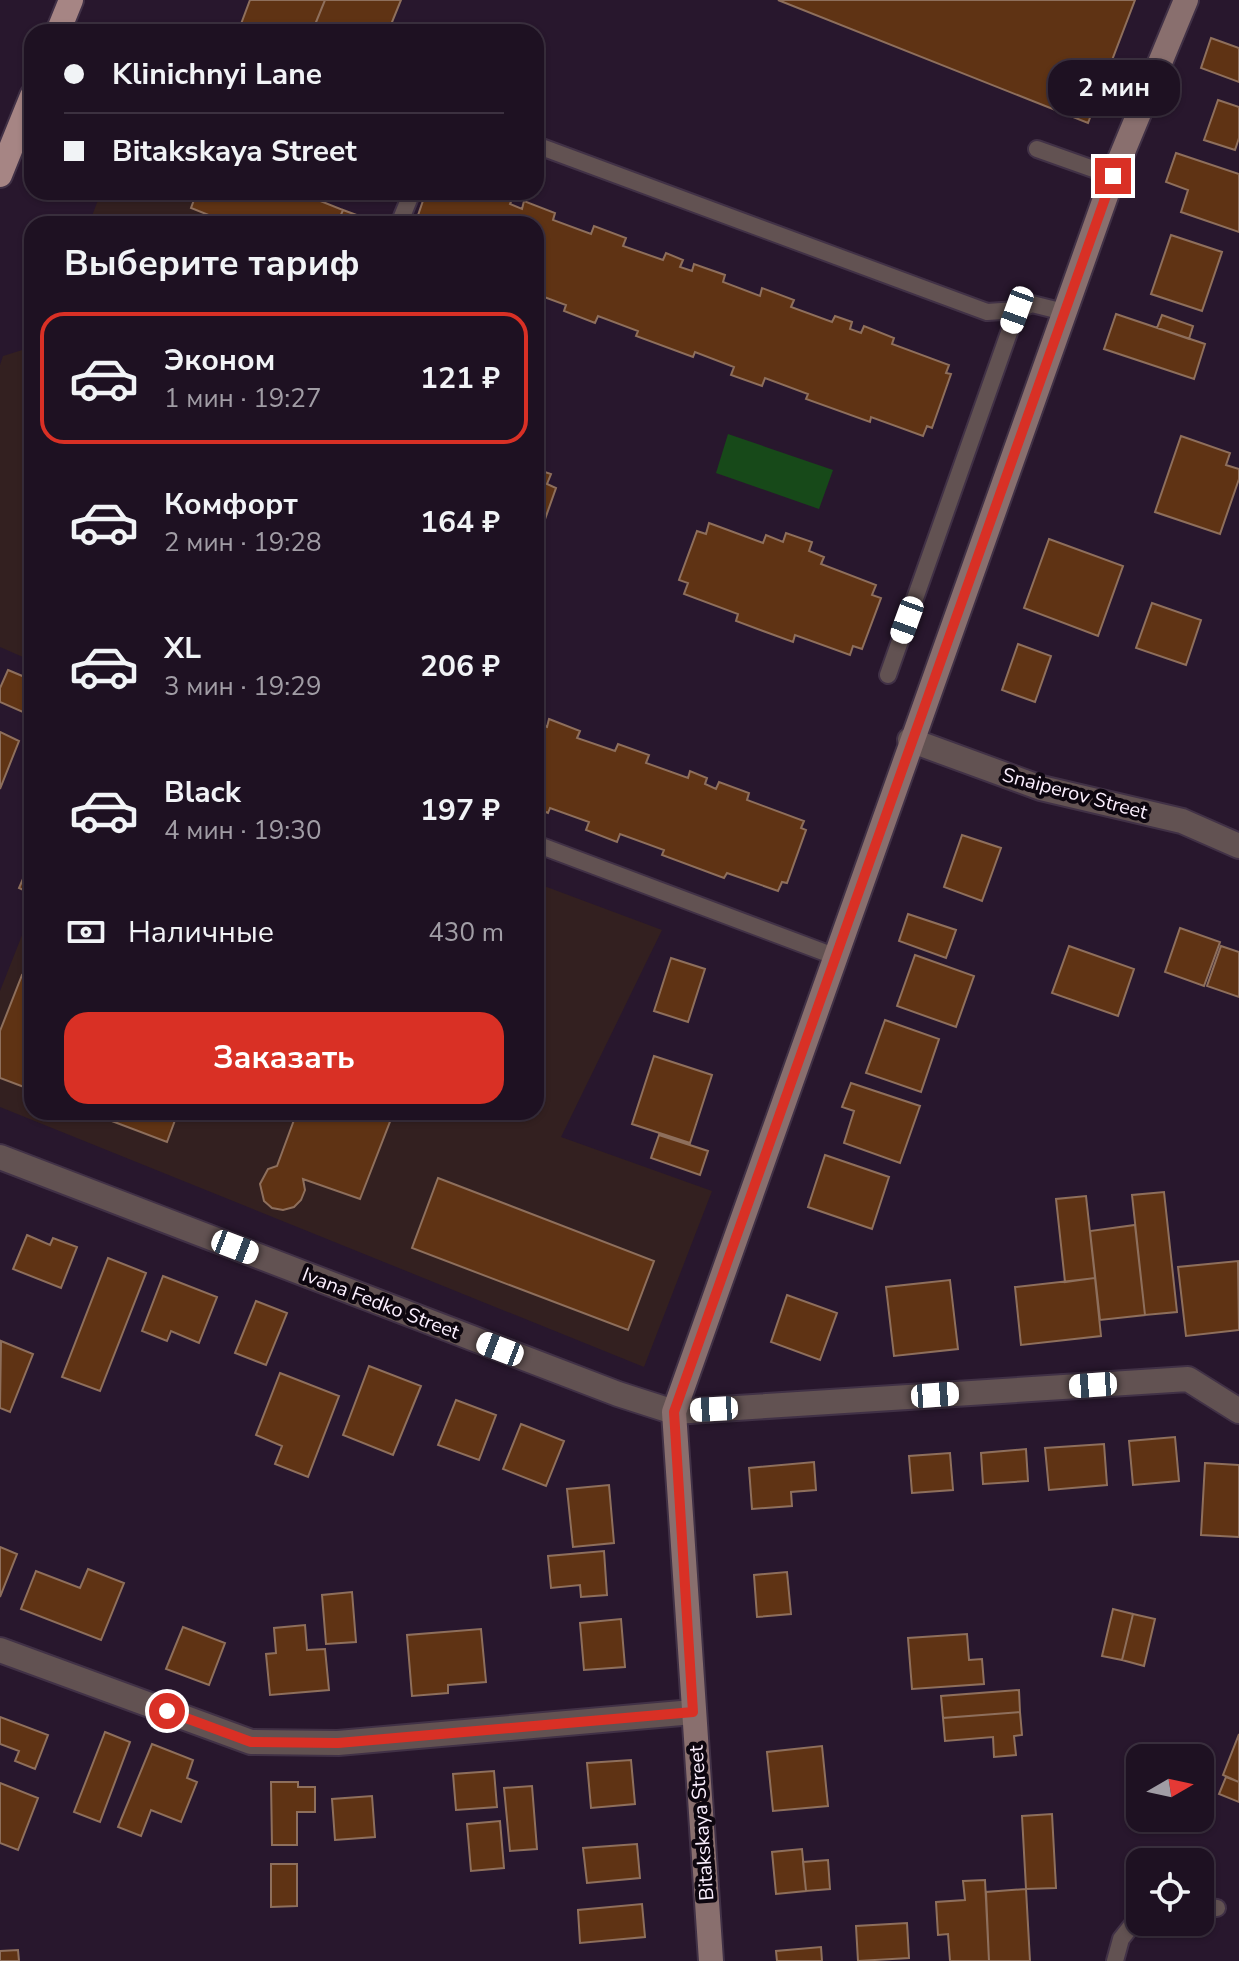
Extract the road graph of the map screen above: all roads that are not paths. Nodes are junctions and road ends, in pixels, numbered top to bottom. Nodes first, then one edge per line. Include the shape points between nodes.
1 (71, 0) edge
2 (1186, 0) edge
3 (61, 24) edge
4 (24, 116) edge
5 (544, 148) edge
6 (1037, 149) dead end
7 (0, 175) edge
8 (1113, 176) junction
9 (1017, 310) junction
10 (1064, 312) junction
11 (888, 675) dead end
12 (910, 740) junction
13 (1239, 846) edge
14 (544, 847) edge
15 (834, 956) junction
16 (0, 1157) edge
17 (1239, 1411) edge
18 (674, 1412) junction
19 (0, 1650) edge
20 (693, 1712) junction
21 (1126, 1933) edge
22 (711, 1961) edge
23 (1115, 1961) edge

1 - 3 main road
2 - 8 street, Bitakskaya Street
4 - 7 main road
5 - 9 lane via 987,312
6 - 8 lane
8 - 10 street, Bitakskaya Street
9 - 10 lane via 1032,304
9 - 11 lane
10 - 12 street, Bitakskaya Street
12 - 13 street, Snaiperov Street via 1041,788 1182,821
12 - 15 street, Bitakskaya Street
14 - 15 lane
15 - 18 street, Bitakskaya Street
16 - 18 street, Ivana Fedko Street
17 - 18 street, Ivana Fedko Street via 1188,1379
18 - 20 street, Bitakskaya Street
19 - 20 street via 251,1742 338,1743
20 - 22 street, Bitakskaya Street
21 - 23 lane

